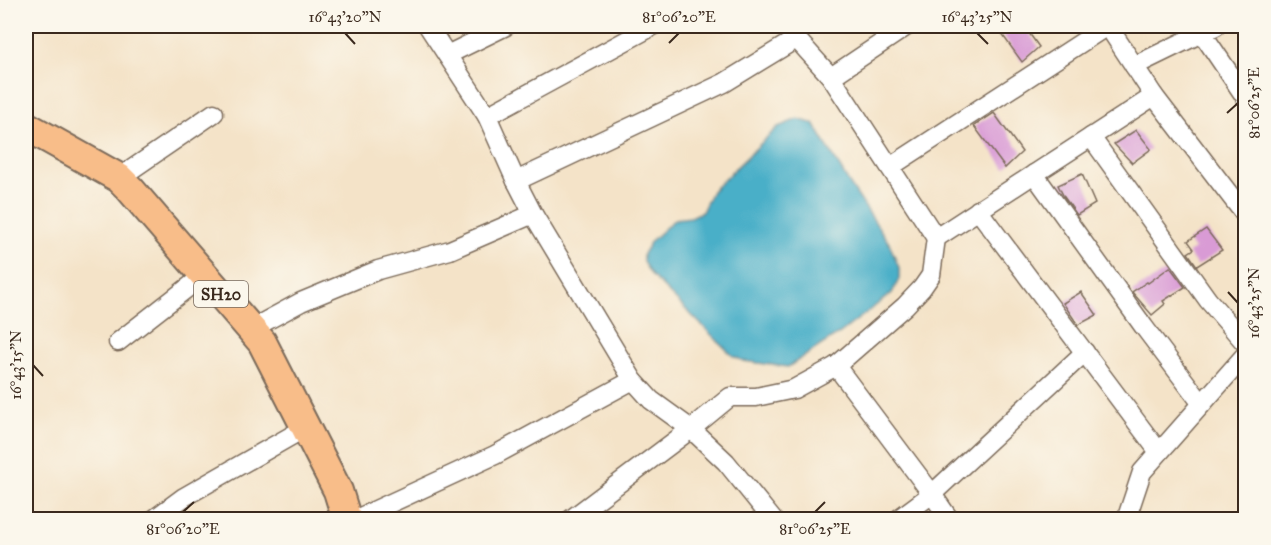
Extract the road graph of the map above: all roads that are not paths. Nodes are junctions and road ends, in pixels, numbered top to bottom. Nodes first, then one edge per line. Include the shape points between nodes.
1 (428, 26) edge
2 (506, 26) edge
3 (653, 26) edge
4 (907, 26) edge
5 (1108, 26) edge
6 (1209, 29) edge
7 (791, 32) edge
8 (447, 55) junction
9 (1134, 66) junction
10 (831, 77) junction
11 (1154, 96) junction
12 (1245, 98) edge
13 (214, 113) dead end
14 (487, 116) junction
15 (26, 126) edge
16 (1091, 136) junction
17 (890, 167) junction
18 (1034, 174) junction
19 (119, 178) junction
20 (516, 181) junction
21 (978, 210) junction
22 (533, 214) junction
23 (1245, 216) edge
24 (936, 238) junction
25 (204, 275) junction
26 (251, 329) junction
27 (118, 342) dead end
28 (1245, 344) edge
29 (1085, 352) junction
30 (1245, 354) edge
31 (836, 366) junction
32 (633, 380) junction
33 (1202, 404) junction
34 (305, 428) junction
35 (691, 429) junction
36 (1159, 452) junction
37 (933, 494) junction
38 (153, 519) edge
39 (347, 519) edge
40 (354, 519) edge
41 (570, 519) edge
42 (773, 519) edge
43 (897, 519) edge
44 (950, 519) edge
45 (1126, 519) edge

1 - 8 street
2 - 8 street
3 - 14 street
4 - 10 street
5 - 9 street
5 - 17 street
6 - 9 street
6 - 12 street
7 - 10 street
7 - 20 street via 724,83
8 - 14 street
9 - 11 street
10 - 17 street
11 - 16 street
11 - 23 street
13 - 19 street
14 - 20 street
15 - 19 main road, SH20
16 - 18 street
16 - 28 street via 1208,300
17 - 24 street
18 - 21 street
18 - 33 street
19 - 25 main road, SH20
20 - 22 street
21 - 24 street
21 - 29 street
22 - 26 street via 450,250 378,270 301,302
22 - 32 street
24 - 31 street via 931,275 922,288
25 - 26 main road, SH20
25 - 27 street
26 - 34 main road, SH20 via 262,342
29 - 36 street
29 - 37 street
30 - 33 street
31 - 35 street via 794,389 756,397 730,397
31 - 37 street
32 - 35 street via 651,400
32 - 40 street via 495,455
33 - 36 street
34 - 38 street
34 - 39 main road, SH20 via 338,491
35 - 41 street
35 - 42 street via 726,462
36 - 45 street via 1142,472
37 - 43 street
37 - 44 street

